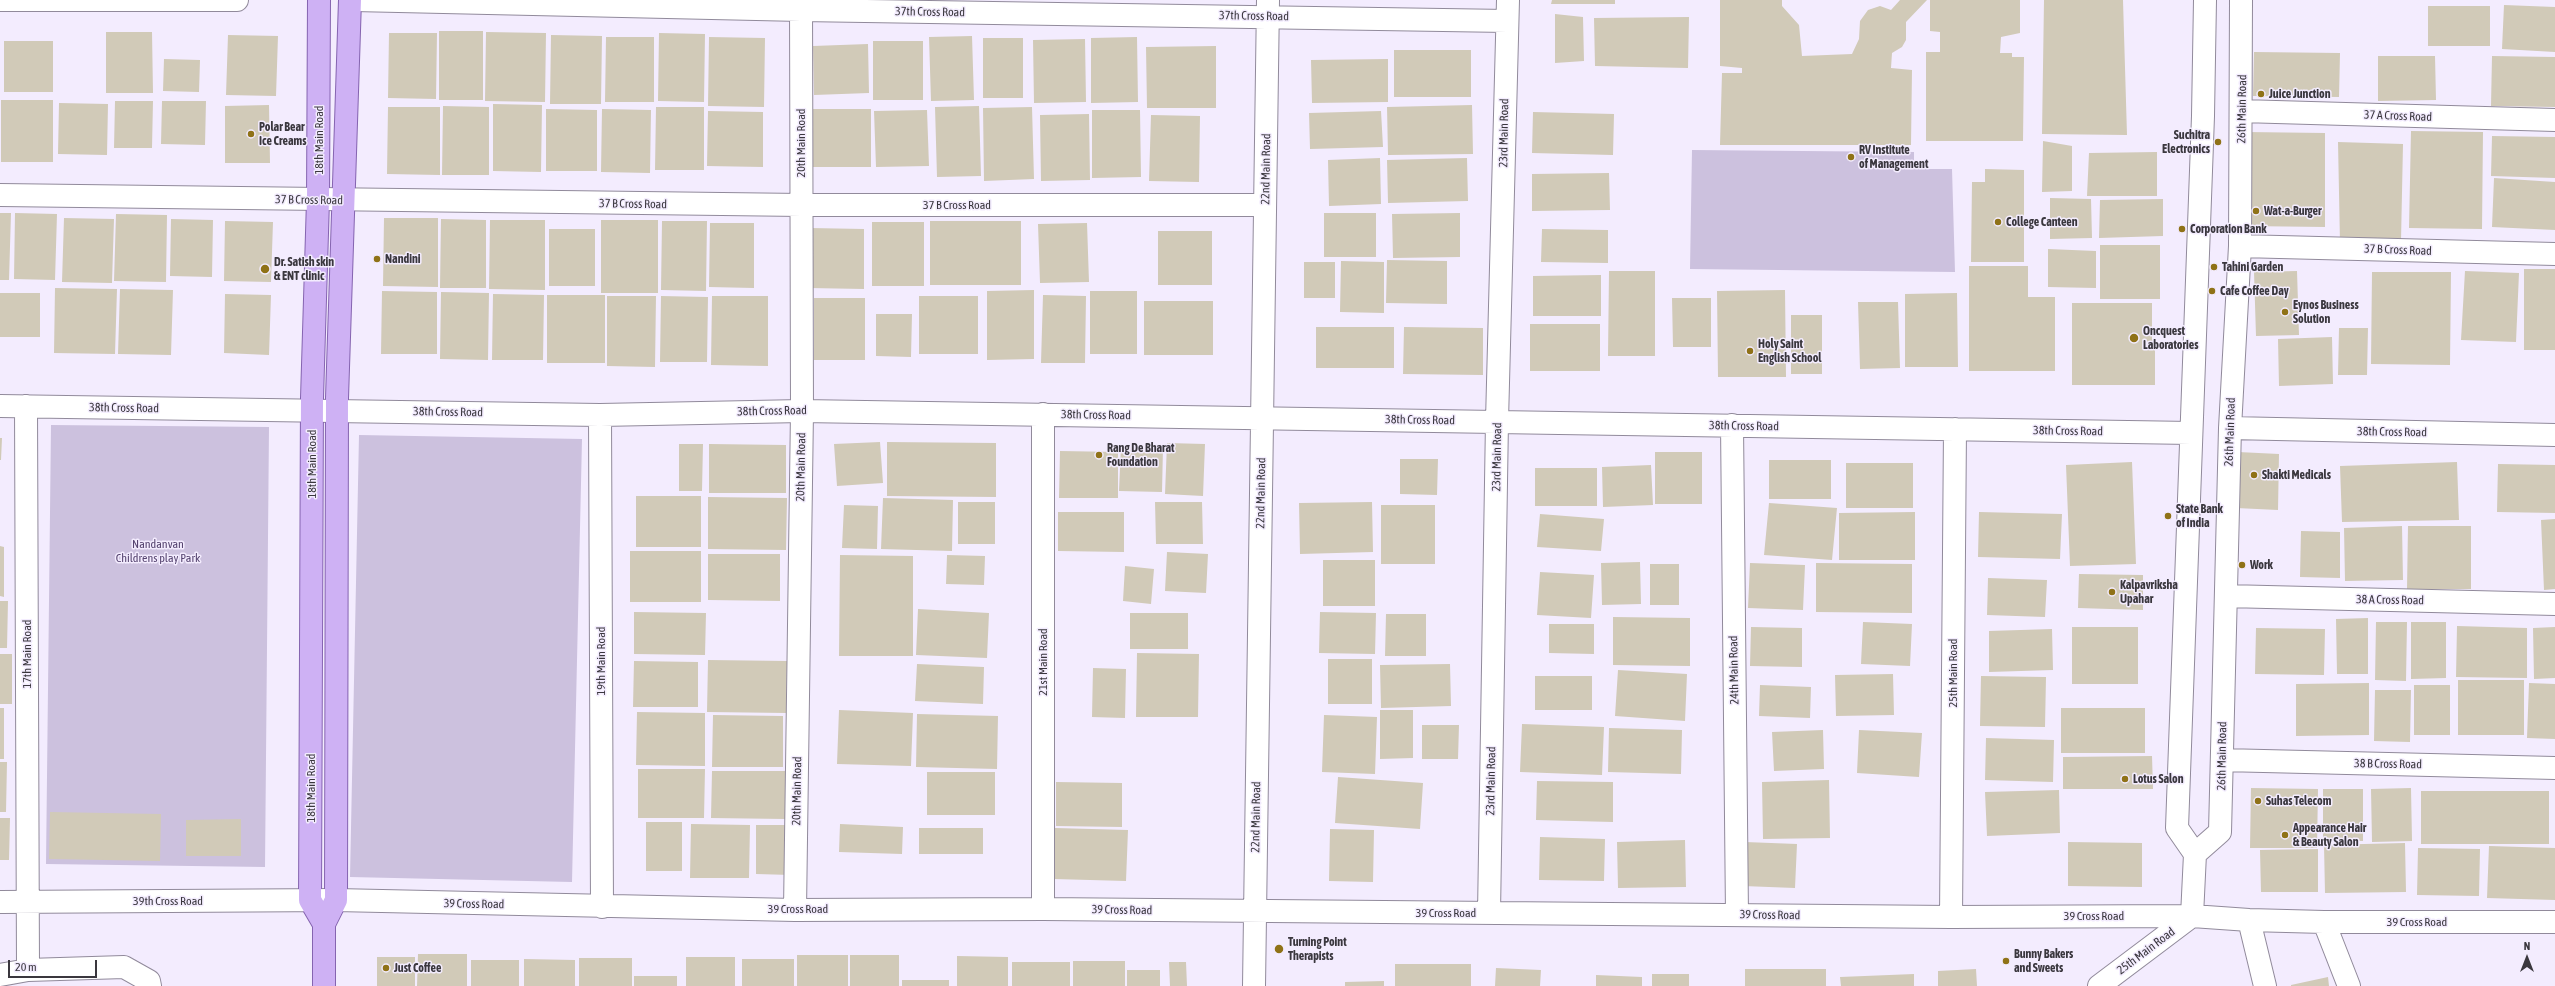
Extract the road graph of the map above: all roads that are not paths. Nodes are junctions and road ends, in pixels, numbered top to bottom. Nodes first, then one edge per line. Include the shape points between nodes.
1 (0, 0) edge
2 (237, 0) edge
3 (319, 0) edge
4 (350, 0) edge
5 (354, 0) edge
6 (2205, 0) edge
7 (2241, 0) edge
8 (801, 5) edge
9 (1268, 8) edge
10 (1507, 10) edge
11 (2241, 111) junction
12 (2555, 120) edge
13 (0, 195) edge
14 (318, 200) junction
15 (343, 201) junction
16 (802, 205) junction
17 (1265, 205) junction
18 (2240, 246) junction
19 (2555, 254) edge
20 (0, 406) edge
21 (26, 406) junction
22 (313, 410) junction
23 (337, 411) junction
24 (802, 411) junction
25 (1043, 414) junction
26 (600, 415) junction
27 (1262, 418) junction
28 (1497, 422) junction
29 (1732, 425) junction
30 (2230, 428) junction
31 (1955, 429) junction
32 (2191, 433) junction
33 (2555, 435) edge
34 (2226, 596) junction
35 (2555, 604) edge
36 (2222, 760) junction
37 (2555, 768) edge
38 (2195, 854) junction
39 (310, 900) junction
40 (336, 900) junction
41 (0, 902) edge
42 (28, 902) junction
43 (602, 907) junction
44 (1043, 909) junction
45 (795, 910) junction
46 (1255, 912) junction
47 (1489, 913) junction
48 (1736, 915) junction
49 (2192, 916) junction
50 (1951, 917) junction
51 (2249, 920) junction
52 (2324, 922) junction
53 (2555, 922) edge
54 (324, 924) junction
55 (28, 970) junction
56 (0, 975) edge
57 (150, 986) edge
58 (324, 986) edge
59 (1254, 986) edge
60 (2099, 986) edge
61 (2265, 986) edge
62 (2349, 986) edge

1 - 2 street
3 - 14 main road, 18th Main Road
4 - 15 main road, 18th Main Road
5 - 8 street, 37th Cross Road
6 - 32 street
7 - 11 street, 26th Main Road
8 - 9 street, 37th Cross Road
8 - 16 street, 20th Main Road
9 - 10 street, 37th Cross Road
9 - 17 street, 22nd Main Road
10 - 28 street, 23rd Main Road
11 - 12 street, 37 A Cross Road
11 - 18 street, 26th Main Road
13 - 14 street, 37 B Cross Road
14 - 15 street, 37 B Cross Road
14 - 22 main road, 18th Main Road
15 - 16 street, 37 B Cross Road
15 - 23 main road, 18th Main Road
16 - 17 street, 37 B Cross Road
16 - 24 street, 20th Main Road
17 - 27 street, 22nd Main Road
18 - 19 street, 37 B Cross Road
18 - 30 street, 26th Main Road
20 - 21 street, 38th Cross Road
21 - 22 street, 38th Cross Road
21 - 42 street, 17th Main Road
22 - 23 street, 38th Cross Road
22 - 39 main road, 18th Main Road
23 - 26 street, 38th Cross Road
23 - 40 main road, 18th Main Road
24 - 25 street, 38th Cross Road
24 - 26 street, 38th Cross Road
24 - 45 street, 20th Main Road
25 - 27 street, 38th Cross Road
25 - 44 street, 21st Main Road
26 - 43 street, 19th Main Road
27 - 28 street, 38th Cross Road
27 - 46 street, 22nd Main Road
28 - 29 street, 38th Cross Road
28 - 47 street, 23rd Main Road
29 - 31 street, 38th Cross Road
29 - 48 street, 24th Main Road
30 - 33 street, 38th Cross Road
30 - 34 street, 26th Main Road
31 - 32 street, 38th Cross Road
31 - 50 street, 25th Main Road
32 - 38 street via 2178,828
34 - 35 street, 38 A Cross Road
34 - 36 street, 26th Main Road
36 - 37 street, 38 B Cross Road
36 - 38 street, 26th Main Road via 2220,832
38 - 49 street
39 - 40 street, 39th Cross Road
39 - 42 street, 39th Cross Road
39 - 54 main road
40 - 43 street, 39 Cross Road
40 - 54 main road, 18th Main Road
41 - 42 street, 39th Cross Road
42 - 55 street, 17th Main Road
43 - 45 street, 39 Cross Road
44 - 45 street, 39 Cross Road
44 - 46 street, 39 Cross Road
46 - 47 street, 39 Cross Road
46 - 59 street, 22nd Main Road
47 - 48 street, 39 Cross Road
48 - 50 street, 39 Cross Road
49 - 50 street, 39 Cross Road
49 - 51 street, 39 Cross Road
49 - 60 street, 25th Main Road
51 - 52 street, 39 Cross Road
51 - 61 street
52 - 53 street, 39 Cross Road
52 - 62 street
54 - 58 main road, 18th Main Road
55 - 56 street
55 - 57 street via 124,967 149,981

